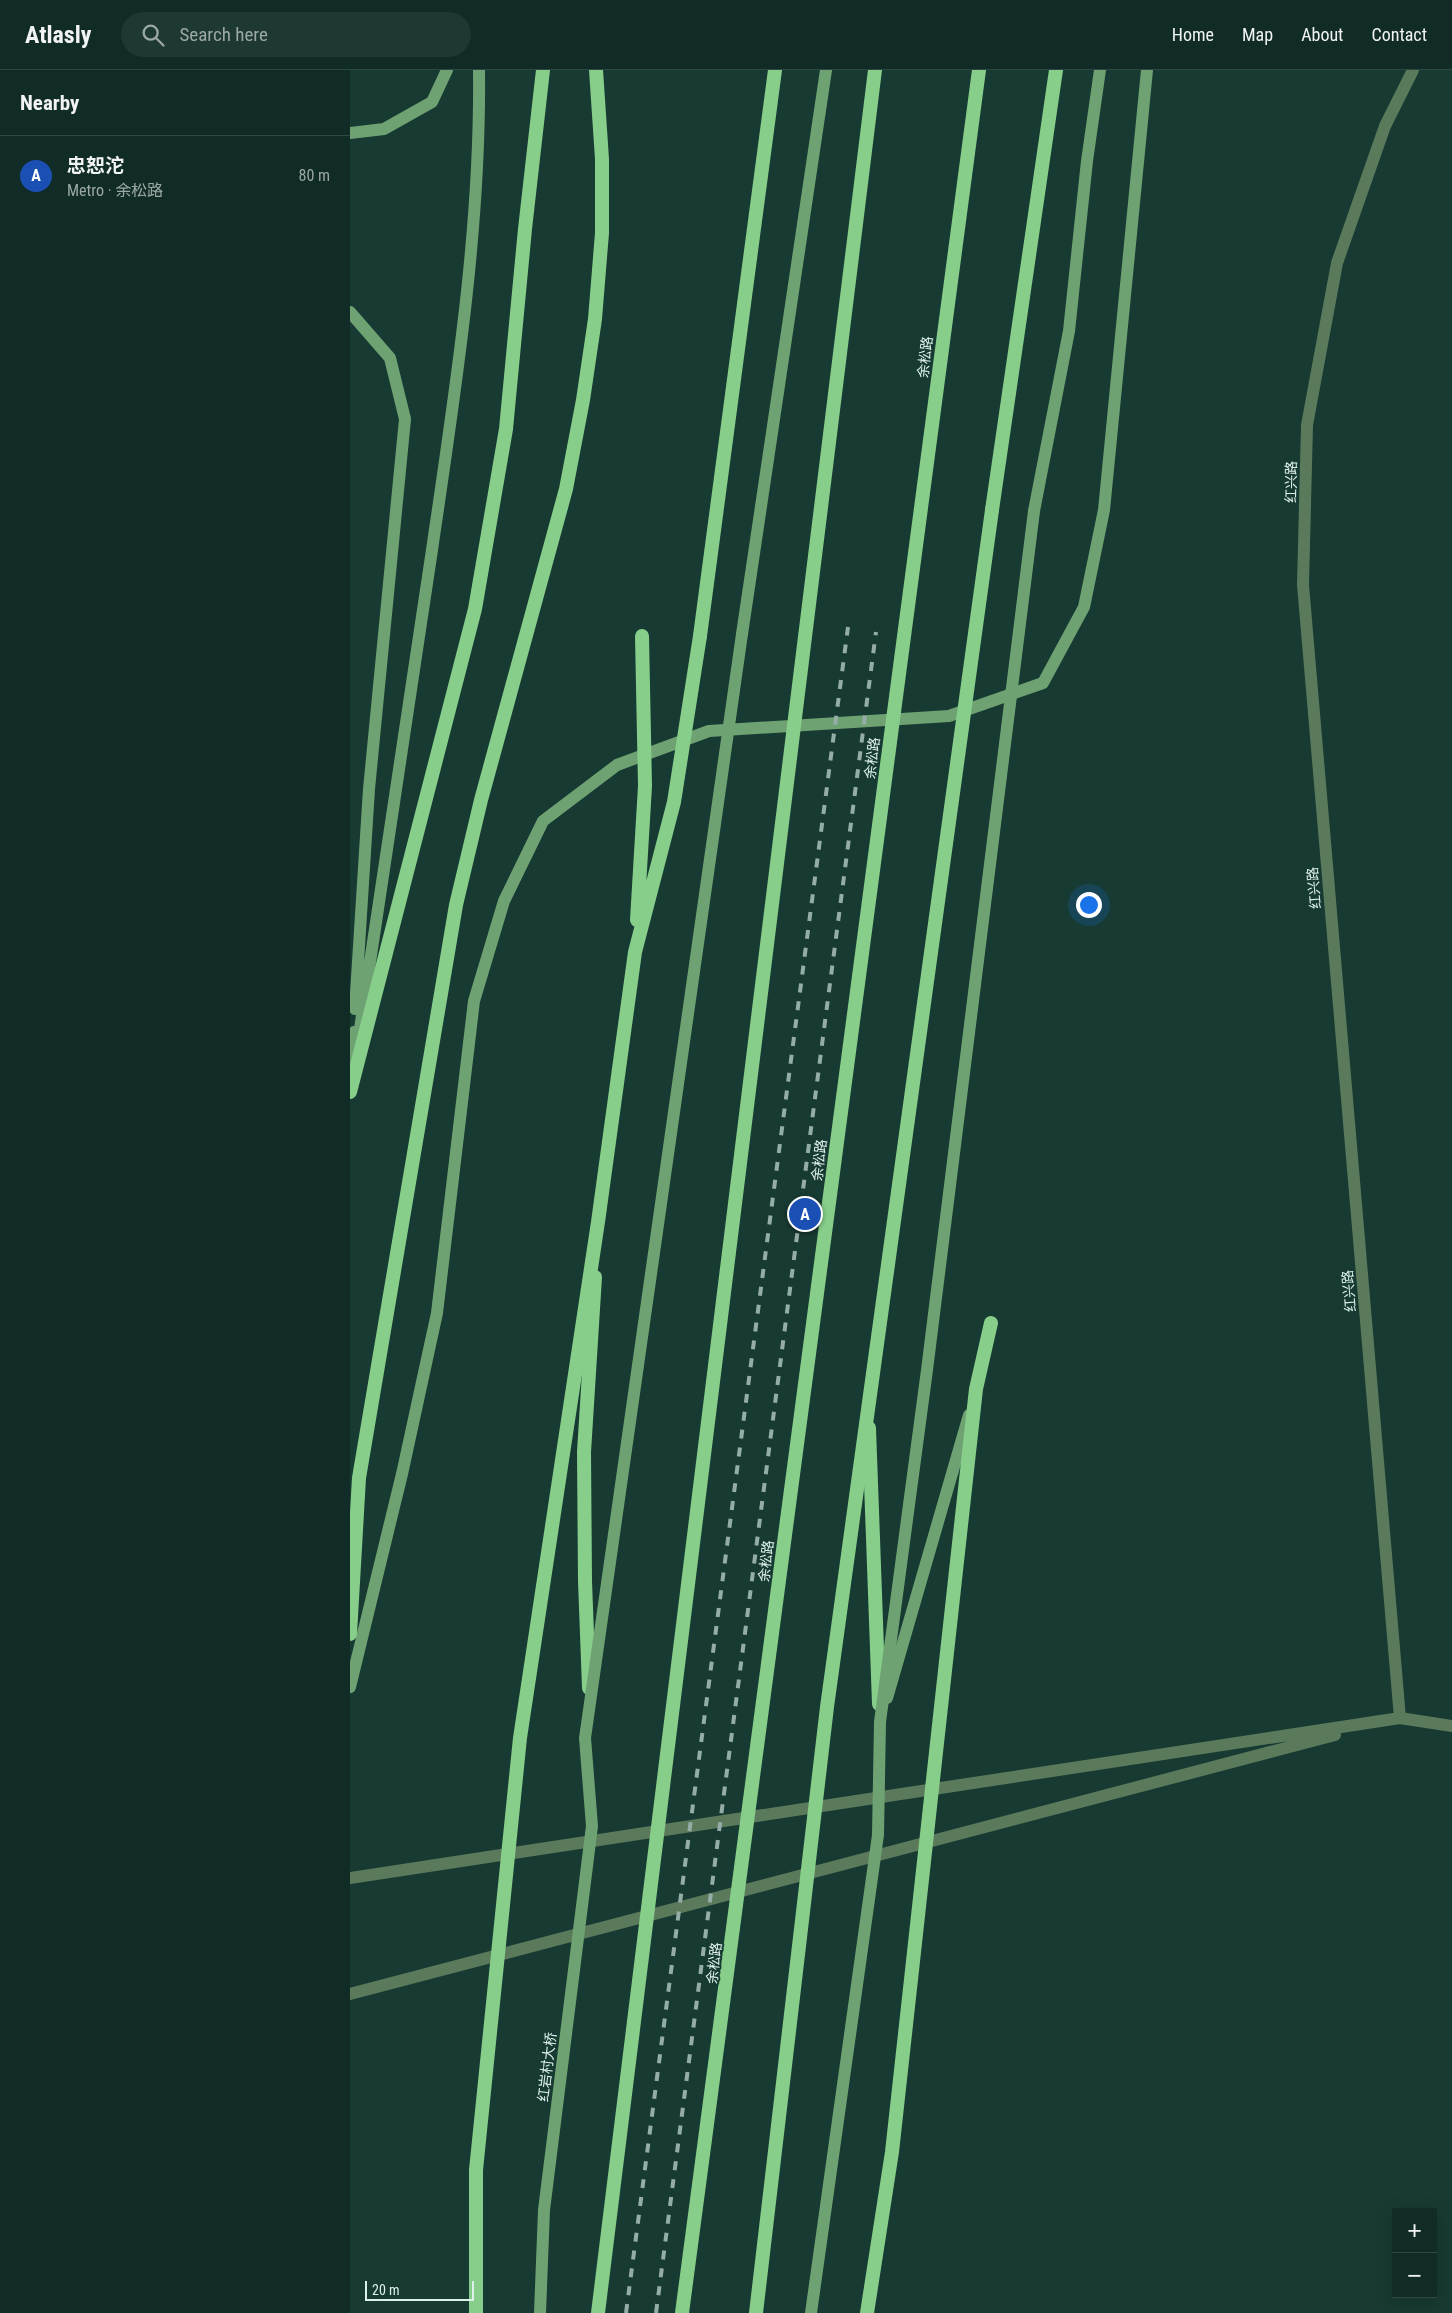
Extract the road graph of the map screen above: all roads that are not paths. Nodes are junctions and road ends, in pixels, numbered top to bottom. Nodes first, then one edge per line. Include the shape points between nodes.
1 (447, 70) edge
2 (479, 70) edge
3 (543, 70) edge
4 (596, 70) edge
5 (776, 70) edge
6 (826, 70) edge
7 (875, 70) edge
8 (979, 70) edge
9 (1056, 70) edge
10 (1100, 70) edge
11 (1147, 70) edge
12 (1413, 70) edge
13 (350, 134) edge
14 (350, 312) edge
15 (642, 636) dead end
16 (636, 952) junction
17 (350, 1092) edge
18 (598, 1222) junction
19 (991, 1323) dead end
20 (976, 1389) junction
21 (868, 1405) junction
22 (350, 1634) edge
23 (350, 1686) edge
24 (590, 1709) junction
25 (1400, 1718) junction
26 (880, 1722) junction
27 (1452, 1726) edge
28 (350, 1878) edge
29 (350, 1994) edge
30 (476, 2313) edge
31 (540, 2313) edge
32 (598, 2313) edge
33 (682, 2313) edge
34 (756, 2313) edge
35 (811, 2313) edge
36 (867, 2313) edge

1 - 13 main road via 432,102 384,129
2 - 17 main road via 470,242 452,412
3 - 17 highway via 506,429 475,609
4 - 22 highway via 602,158 602,233 595,319 583,400 566,488 481,800 456,905 359,1478
5 - 16 highway, bridge via 700,636 674,802
6 - 24 main road, bridge via 742,634
7 - 32 highway, bridge
8 - 33 highway, 余松路, bridge
9 - 21 highway, bridge
10 - 26 main road, bridge via 1069,331 1034,511
11 - 23 main road via 1104,510 1084,607 1042,684 949,716 708,731 618,765 543,821 504,901 474,1001 437,1312 400,1484
12 - 25 street, 红兴路 via 1386,126 1337,263 1307,425 1304,585
14 - 17 main road via 390,358 405,419 369,789
15 - 16 highway, bridge via 645,786
16 - 18 highway, bridge
18 - 24 highway, bridge via 584,1452
18 - 30 highway, bridge via 520,1738 476,2170
19 - 20 highway, bridge
20 - 26 main road, bridge
20 - 36 highway, bridge via 892,2152
21 - 26 highway, bridge
21 - 34 highway, bridge via 826,1707
24 - 31 main road, 红岩村大桥, bridge via 585,1738 592,1826 544,2210
25 - 27 street
25 - 28 street
25 - 29 street
26 - 35 main road, bridge via 878,1835

